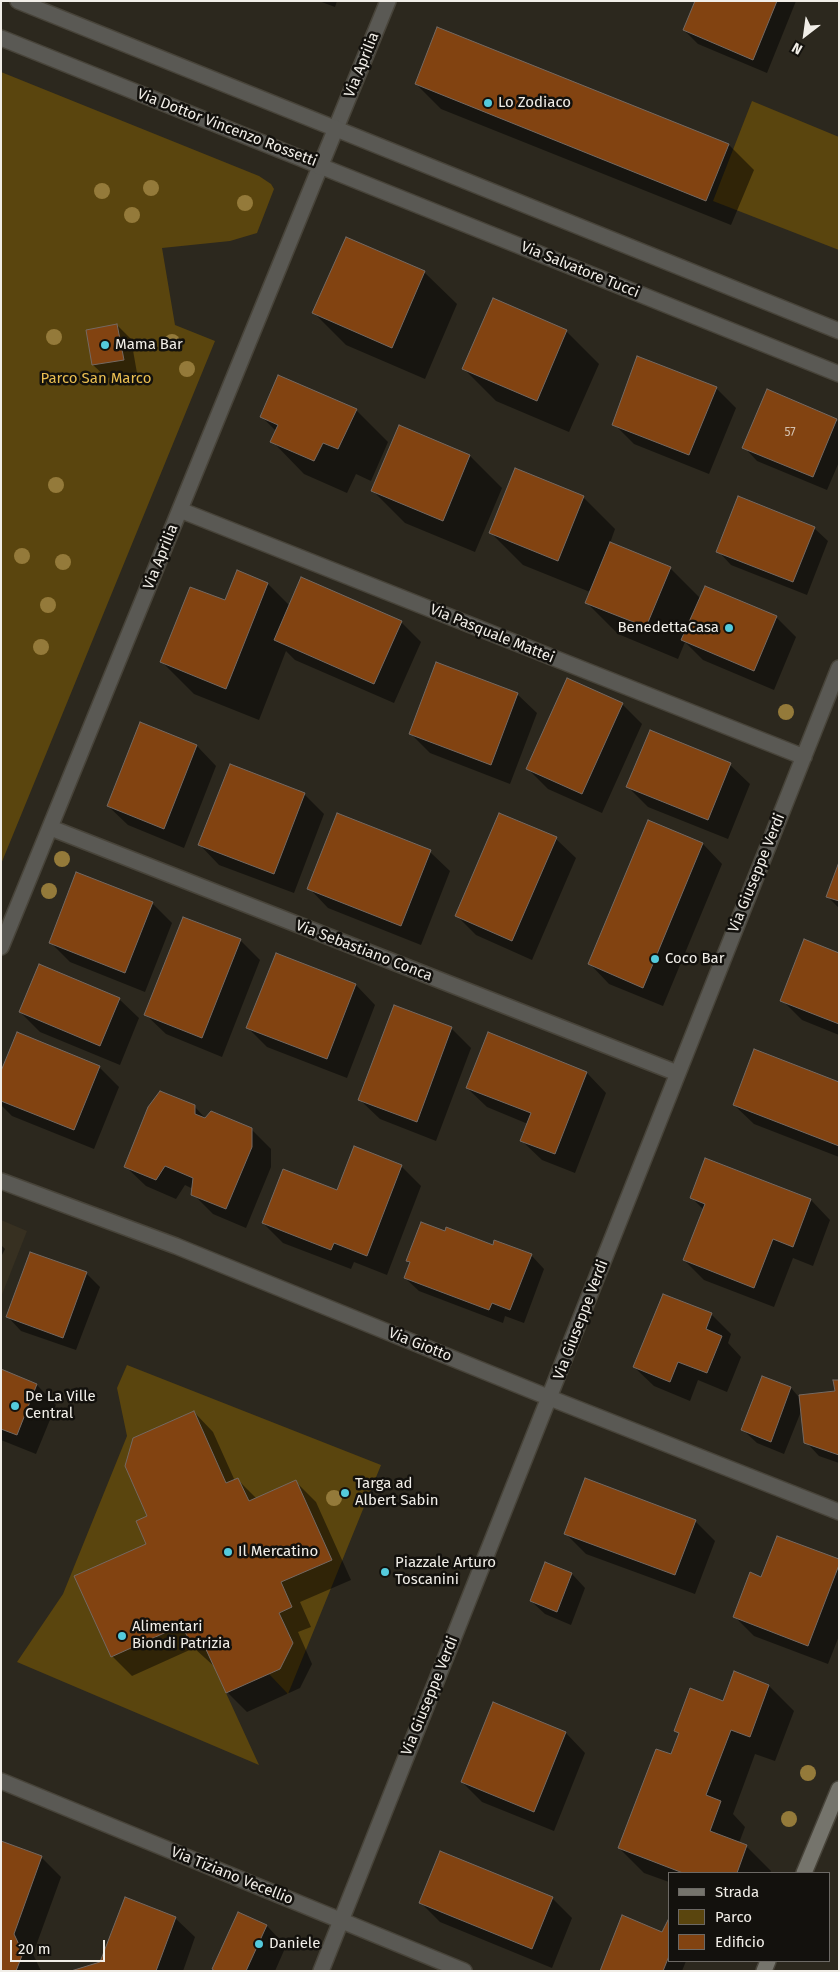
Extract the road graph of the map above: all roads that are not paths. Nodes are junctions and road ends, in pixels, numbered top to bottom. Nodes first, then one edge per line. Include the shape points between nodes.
1 (18, 1) edge
2 (388, 1) edge
3 (1, 38) edge
4 (336, 128) junction
5 (320, 167) junction
6 (839, 331) edge
7 (839, 374) edge
8 (180, 510) junction
9 (838, 672) edge
10 (804, 757) junction
11 (51, 828) junction
12 (1, 947) edge
13 (677, 1073) junction
14 (1, 1181) edge
15 (550, 1398) junction
16 (839, 1512) edge
17 (1, 1781) edge
18 (839, 1789) edge
19 (804, 1872) edge
20 (342, 1921) junction
21 (321, 1971) edge
22 (464, 1971) edge

1 - 4 street
2 - 4 street, Via Aprilia
3 - 5 street, Via Dottor Vincenzo Rossetti
4 - 5 street, Via Dottor Vincenzo Rossetti
4 - 6 street
5 - 7 street, Via Salvatore Tucci
5 - 8 street, Via Aprilia
8 - 10 street, Via Pasquale Mattei
8 - 11 street, Via Aprilia
9 - 10 street, Via Giuseppe Verdi
10 - 13 street, Via Giuseppe Verdi
11 - 12 street, Via Aprilia
11 - 13 street, Via Sebastiano Conca
13 - 15 street, Via Giuseppe Verdi
14 - 15 street, Via Giotto via 176,1246
15 - 16 street, Via Giotto
15 - 20 street, Via Giuseppe Verdi
17 - 20 street, Via Tiziano Vecellio
18 - 19 main road
20 - 21 street, Via Giuseppe Verdi
20 - 22 street, Via Tiziano Vecellio

